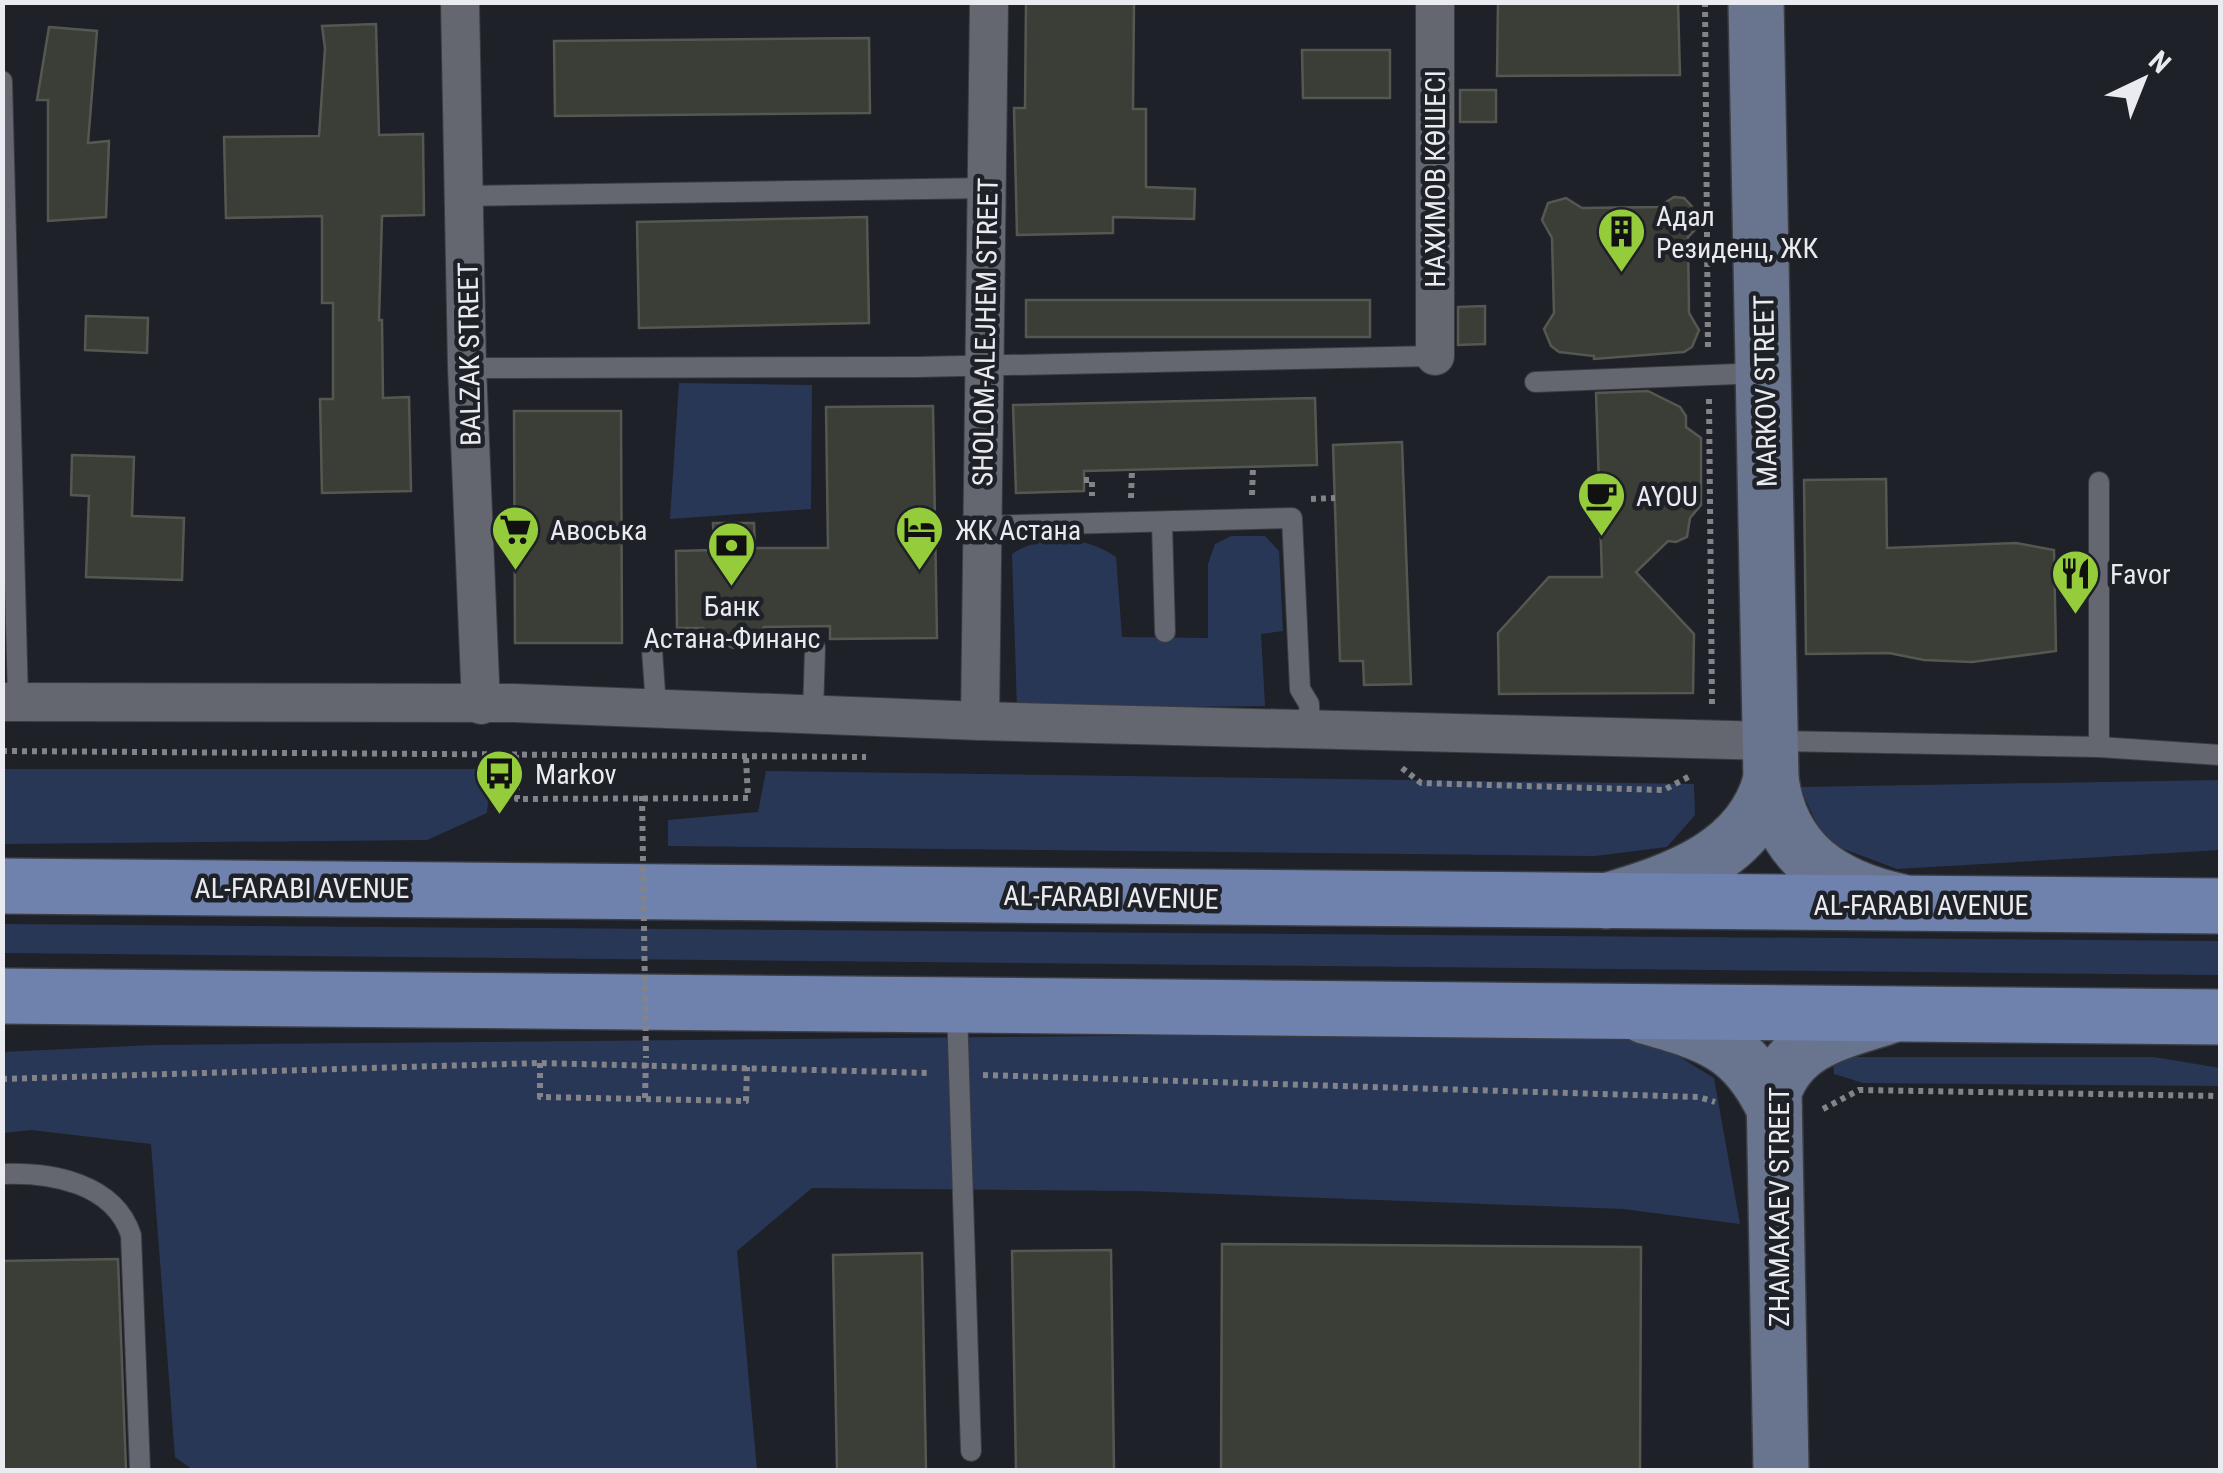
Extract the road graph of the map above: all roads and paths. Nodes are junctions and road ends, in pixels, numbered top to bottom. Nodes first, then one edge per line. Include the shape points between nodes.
1 (460, 2) edge
2 (989, 2) edge
3 (1435, 2) edge
4 (1756, 2) edge
5 (2, 82) edge
6 (988, 188) junction
7 (466, 196) junction
8 (1435, 356) joint
9 (983, 366) junction
10 (468, 368) junction
11 (1764, 372) junction
12 (1535, 382) dead end
13 (1084, 480) dead end
14 (2099, 482) dead end
15 (1092, 494) dead end
16 (1162, 523) junction
17 (982, 526) junction
18 (1165, 632) dead end
19 (815, 648) dead end
20 (652, 650) dead end
21 (10, 702) edge
22 (481, 705) junction
23 (656, 706) junction
24 (814, 713) junction
25 (980, 721) junction
26 (1310, 728) junction
27 (1389, 730) junction
28 (2099, 747) junction
29 (2, 751) edge
30 (516, 755) junction
31 (2220, 755) edge
32 (882, 757) dead end
33 (746, 758) junction
34 (1771, 760) junction
35 (1700, 768) dead end
36 (642, 796) junction
37 (2, 886) edge
38 (1598, 904) junction
39 (1921, 906) junction
40 (2220, 906) edge
41 (2, 996) edge
42 (957, 1006) junction
43 (1628, 1011) junction
44 (1892, 1014) junction
45 (2220, 1017) edge
46 (646, 1061) junction
47 (540, 1063) junction
48 (746, 1068) junction
49 (960, 1074) junction
50 (2, 1080) edge
51 (2220, 1096) edge
52 (645, 1098) junction
53 (1775, 1108) junction
54 (2, 1174) edge
55 (971, 1451) dead end
56 (140, 1470) edge
57 (1781, 1470) edge

1 - 7 street, BALZAK STREET
2 - 6 street, SHOLOM-ALEJHEM STREET
3 - 8 street, НАХИМОВ КӨШЕСІ
4 - 11 street, MARKOV STREET
5 - 21 lane
6 - 7 lane
6 - 9 street, SHOLOM-ALEJHEM STREET
7 - 10 street, BALZAK STREET
8 - 9 lane
9 - 10 lane
9 - 17 street, SHOLOM-ALEJHEM STREET
10 - 22 street, BALZAK STREET
11 - 12 lane
11 - 34 street, MARKOV STREET
13 - 15 path via 1092,480
14 - 28 lane
16 - 17 lane
16 - 18 lane
16 - 26 lane via 1292,518 1300,689
17 - 25 street, SHOLOM-ALEJHEM STREET
19 - 24 lane
20 - 23 lane
21 - 22 street
22 - 23 street
23 - 24 street
24 - 25 street
25 - 26 street
26 - 27 street
27 - 34 street
27 - 35 path via 1390,758 1421,783 1664,790
28 - 31 lane
28 - 34 lane
29 - 30 path
30 - 33 path
30 - 36 path via 518,799
32 - 33 path
33 - 36 path via 748,798
34 - 38 street via 1758,815 1722,852
34 - 39 street via 1774,804 1794,844 1840,881
36 - 46 path, bridge
37 - 38 main road, AL-FARABI AVENUE
38 - 39 main road, AL-FARABI AVENUE
39 - 40 main road, AL-FARABI AVENUE
41 - 42 main road
42 - 43 main road
42 - 49 lane
43 - 44 main road
43 - 53 street via 1705,1034 1734,1052
44 - 45 main road
44 - 53 street, ZHAMAKAEV STREET via 1800,1050 1781,1071
46 - 47 path
46 - 48 path
46 - 52 path
47 - 50 path
47 - 52 path via 540,1097
48 - 49 path
48 - 52 path via 746,1101
49 - 53 path via 1699,1097
49 - 55 lane
51 - 53 path via 1859,1090
53 - 57 street, ZHAMAKAEV STREET
54 - 56 lane via 75,1182 107,1202 128,1226

